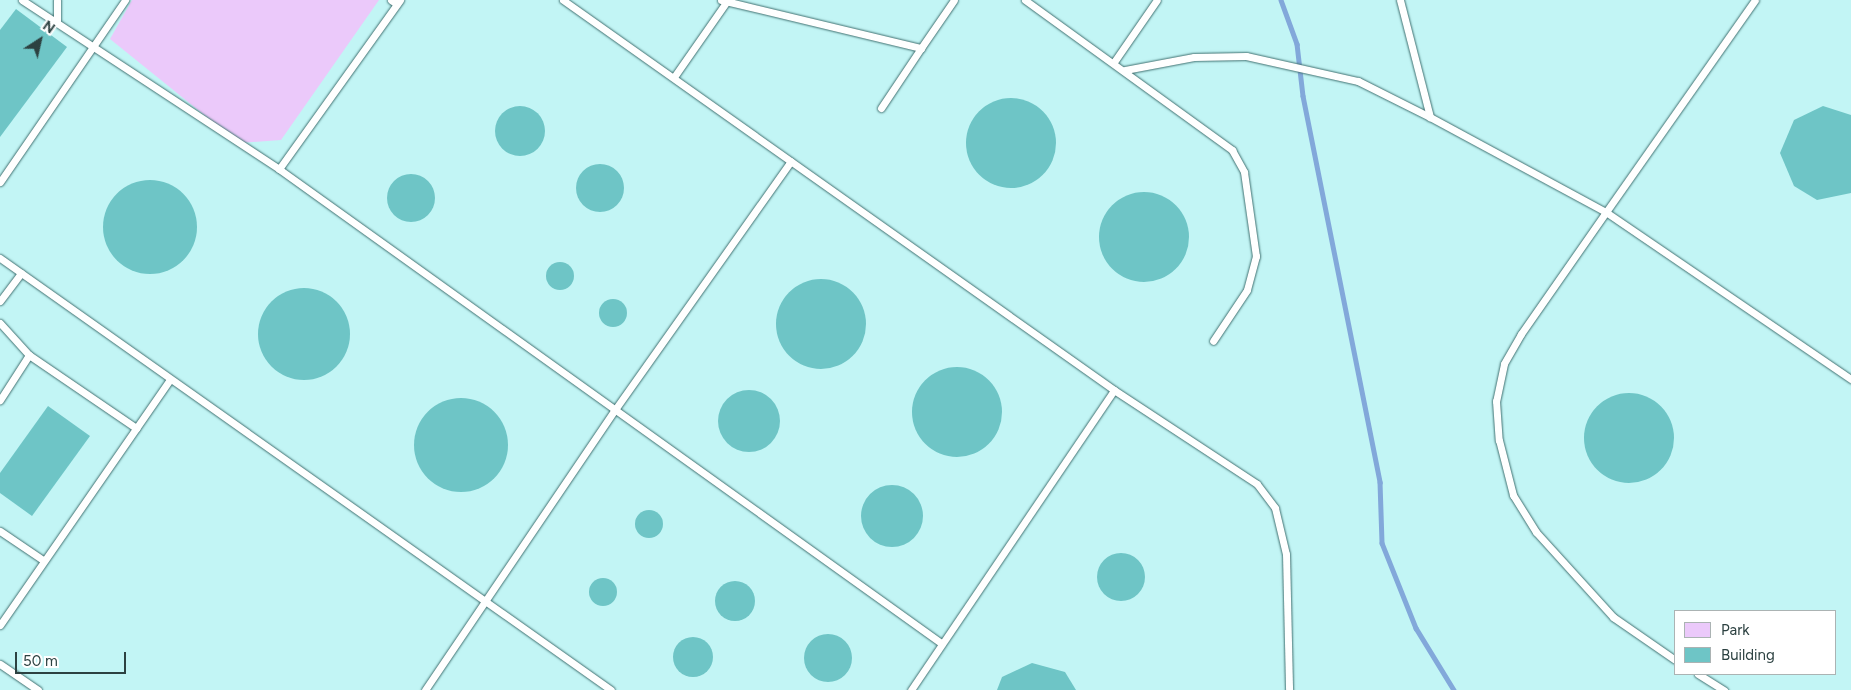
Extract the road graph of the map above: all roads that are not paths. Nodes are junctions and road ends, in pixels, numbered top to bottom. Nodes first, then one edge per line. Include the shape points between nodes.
1 (22, 0) edge
2 (57, 0) edge
3 (125, 0) edge
4 (562, 0) edge
5 (954, 0) edge
6 (1025, 0) edge
7 (1157, 0) edge
8 (1400, 0) edge
9 (1755, 0) edge
10 (724, 1) edge
11 (396, 2) edge
12 (57, 22) junction
13 (93, 48) junction
14 (921, 48) junction
15 (1114, 62) junction
16 (1125, 70) junction
17 (674, 77) junction
18 (881, 108) dead end
19 (1430, 117) junction
20 (791, 161) junction
21 (279, 169) junction
22 (0, 182) edge
23 (1606, 212) junction
24 (0, 258) edge
25 (21, 273) junction
26 (0, 301) edge
27 (0, 323) edge
28 (1214, 341) dead end
29 (29, 355) junction
30 (1851, 380) edge
31 (169, 381) junction
32 (1114, 390) junction
33 (0, 400) edge
34 (614, 411) junction
35 (136, 428) junction
36 (0, 531) edge
37 (43, 560) junction
38 (485, 602) junction
39 (0, 624) edge
40 (942, 643) junction
41 (1674, 659) edge
42 (0, 664) edge
43 (1700, 675) edge
44 (38, 690) edge
45 (425, 690) edge
46 (611, 690) edge
47 (912, 690) edge
48 (1289, 690) edge
49 (1724, 690) edge

1 - 12 lane
2 - 12 lane
3 - 13 lane
4 - 17 lane
5 - 14 lane
6 - 15 lane
7 - 15 lane
8 - 19 lane
9 - 23 lane
10 - 14 lane
10 - 17 lane
11 - 21 lane
12 - 13 lane
13 - 21 lane
13 - 22 lane
14 - 18 lane
15 - 16 lane
16 - 19 lane via 1194,56 1246,56 1358,81
16 - 28 lane via 1221,140 1232,150 1244,172 1256,256 1247,290
17 - 20 lane
19 - 23 lane
20 - 32 lane
20 - 34 lane
21 - 34 lane
23 - 30 lane
23 - 41 lane via 1520,334 1504,364 1496,401 1499,440 1512,495 1536,532 1613,617
24 - 25 lane
25 - 26 lane
25 - 31 lane
27 - 29 lane
29 - 33 lane
29 - 35 lane
31 - 35 lane
31 - 38 lane
32 - 40 lane
32 - 48 lane via 1257,484 1275,508 1286,554
34 - 38 lane
34 - 40 lane
35 - 37 lane
36 - 37 lane
37 - 39 lane
38 - 45 lane
38 - 46 lane
40 - 47 lane
42 - 44 lane
43 - 49 lane

